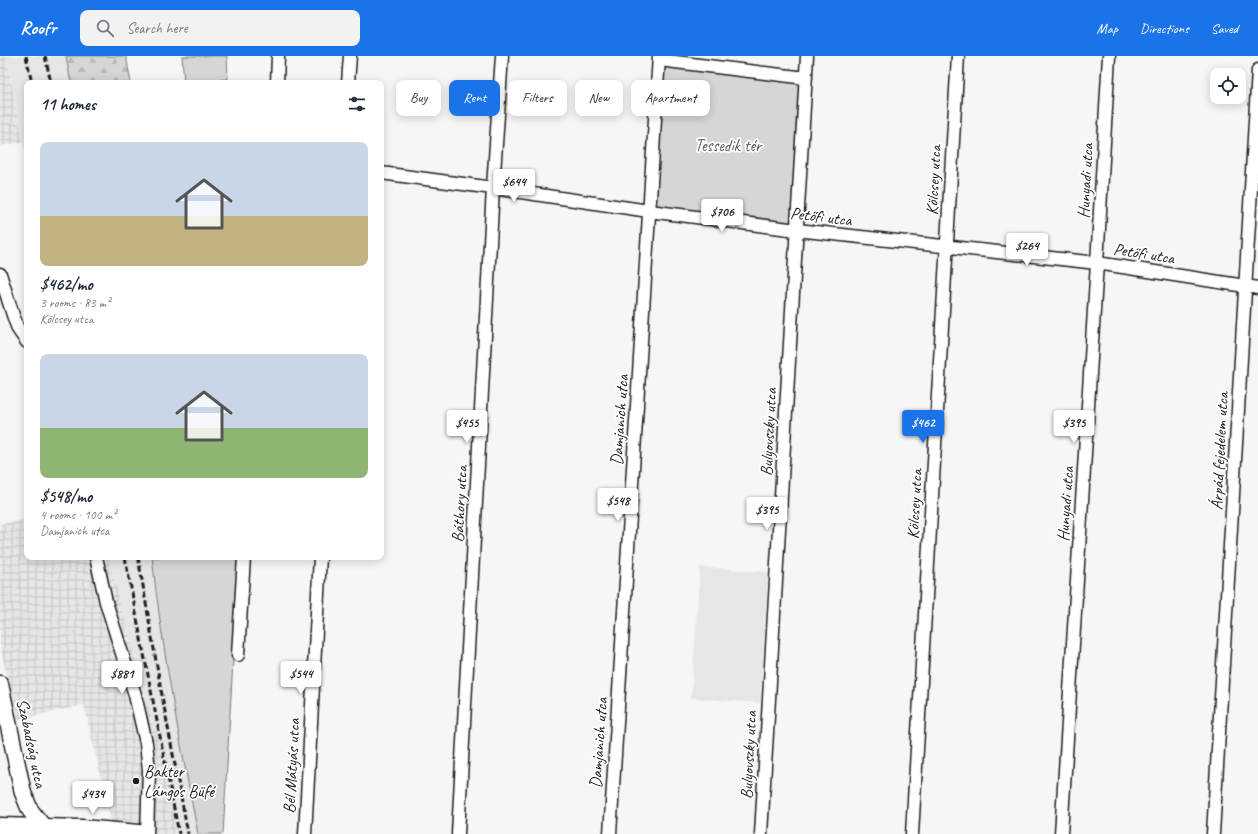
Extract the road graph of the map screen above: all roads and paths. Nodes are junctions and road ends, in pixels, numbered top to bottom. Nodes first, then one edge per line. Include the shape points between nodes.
1 (278, 56) edge
2 (350, 56) edge
3 (502, 56) edge
4 (807, 56) edge
5 (958, 56) edge
6 (1109, 56) edge
7 (659, 58) edge
8 (1258, 70) edge
9 (806, 78) junction
10 (277, 80) edge
11 (348, 80) edge
12 (384, 173) edge
13 (493, 188) junction
14 (649, 211) junction
15 (797, 230) junction
16 (946, 247) junction
17 (1097, 263) junction
18 (0, 274) edge
19 (1246, 287) junction
20 (1258, 288) edge
21 (24, 338) edge
22 (97, 560) edge
23 (244, 560) edge
24 (320, 560) edge
25 (238, 655) dead end
26 (0, 684) edge
27 (0, 828) edge
28 (44, 828) junction
29 (71, 831) edge
30 (139, 834) edge
31 (147, 834) edge
32 (304, 834) edge
33 (458, 834) edge
34 (610, 834) edge
35 (760, 834) edge
36 (912, 834) edge
37 (1061, 834) edge
38 (1213, 834) edge

1 - 10 street
2 - 11 street
3 - 13 street, Báthory utca
4 - 9 street, Bulyovszky utca
5 - 16 street, Kölcsey utca
6 - 17 street, Hunyadi utca
7 - 9 street
7 - 14 street, Damjanich utca
8 - 19 street, Árpád fejedelem utca
9 - 15 street, Bulyovszky utca
12 - 13 street, Petőfi utca
13 - 14 street, Petőfi utca
13 - 33 street, Báthory utca
14 - 15 street, Petőfi utca
14 - 34 street, Damjanich utca
15 - 16 street, Petőfi utca
15 - 35 street, Bulyovszky utca
16 - 17 street, Petőfi utca
16 - 36 street, Kölcsey utca
17 - 19 street, Petőfi utca
17 - 37 street, Hunyadi utca
18 - 21 street via 18,329
19 - 20 street, Petőfi utca
19 - 38 street, Árpád fejedelem utca
22 - 31 street via 146,743 149,770
23 - 25 street
24 - 32 street, Bél Mátyás utca
26 - 28 street, Szabadság utca via 23,793 30,810
27 - 28 main road
28 - 29 main road
29 - 30 main road

